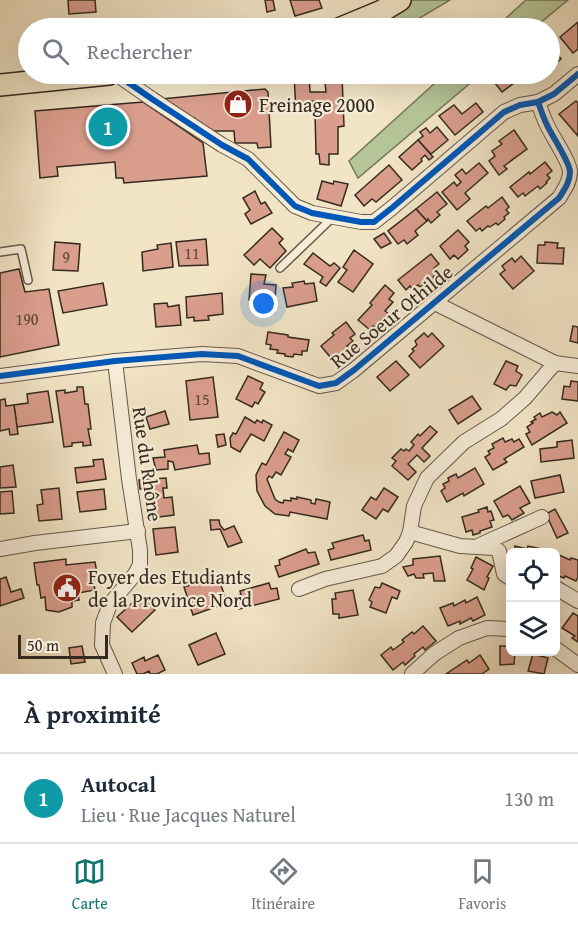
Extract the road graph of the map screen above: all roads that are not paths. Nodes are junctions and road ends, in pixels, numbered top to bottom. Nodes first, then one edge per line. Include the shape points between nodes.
1 (400, 0) edge
2 (365, 18) edge
3 (578, 74) edge
4 (18, 83) edge
5 (130, 84) edge
6 (0, 85) edge
7 (538, 102) junction
8 (332, 218) junction
9 (0, 252) edge
10 (280, 268) dead end
11 (27, 280) dead end
12 (435, 303) junction
13 (115, 361) junction
14 (555, 363) junction
15 (578, 366) edge
16 (0, 376) edge
17 (542, 517) dead end
18 (138, 531) junction
19 (410, 532) junction
20 (476, 547) junction
21 (0, 549) edge
22 (506, 575) edge
23 (299, 589) dead end
24 (560, 591) edge
25 (578, 601) edge
26 (506, 629) edge
27 (560, 653) edge
28 (578, 666) edge
29 (115, 674) edge
30 (412, 674) edge
31 (573, 674) edge

1 - 2 main road
3 - 7 street
4 - 6 main road
5 - 8 street via 248,159 295,206
7 - 8 street via 504,112 374,222
7 - 12 street, Rue Soeur Othilde via 569,165 566,187 559,198
8 - 10 lane
9 - 11 lane via 21,249
12 - 13 street, Rue Soeur Othilde via 336,383 316,385 238,356 201,354
12 - 14 street
13 - 16 street
13 - 18 street, Rue du Rhône
14 - 15 street
14 - 19 street via 525,399 464,442 427,478 414,506
17 - 20 street
18 - 21 street
18 - 29 street, Rue du Rhône via 140,565 110,604 103,623 102,645
19 - 20 street
19 - 23 street via 396,556 382,566
20 - 22 street via 499,551
24 - 25 street
26 - 30 street via 488,628 459,638
27 - 28 street
28 - 31 street

